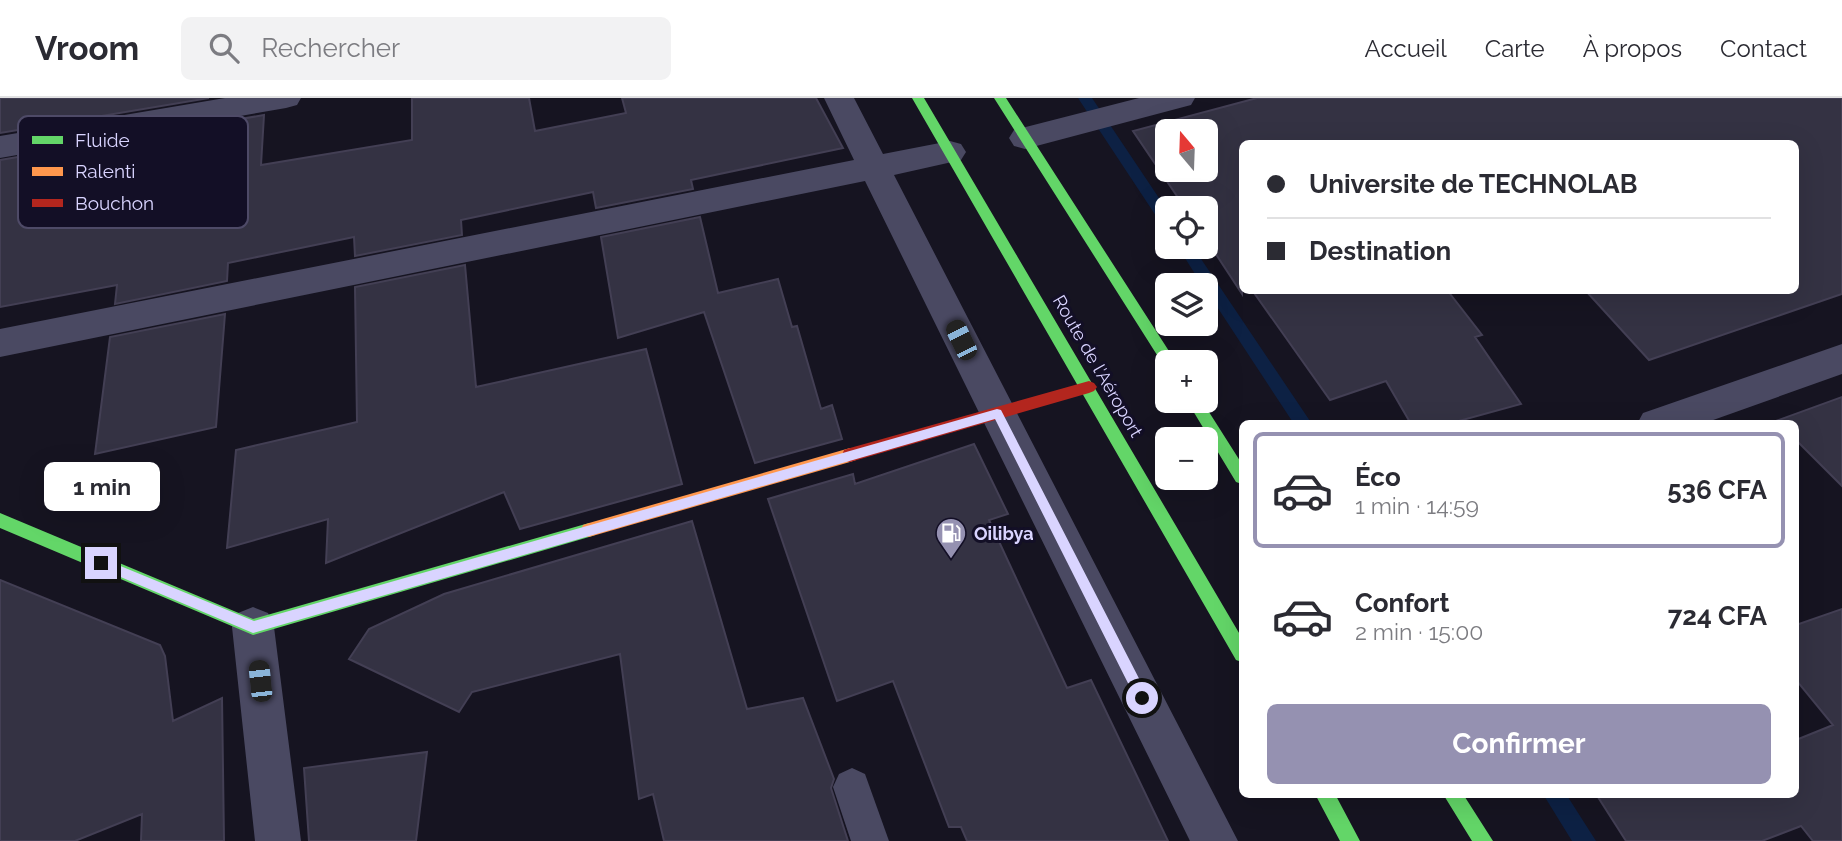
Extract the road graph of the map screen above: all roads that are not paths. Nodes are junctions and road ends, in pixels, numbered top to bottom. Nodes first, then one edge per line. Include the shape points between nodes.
1 (286, 98) edge
2 (839, 98) edge
3 (918, 98) edge
4 (1000, 98) edge
5 (1180, 98) edge
6 (181, 116) edge
7 (1026, 138) junction
8 (18, 144) edge
9 (0, 147) edge
10 (950, 152) junction
11 (876, 168) junction
12 (0, 343) edge
13 (1161, 350) edge
14 (1842, 359) edge
15 (1089, 387) junction
16 (997, 413) junction
17 (1202, 413) edge
18 (1667, 420) edge
19 (1239, 472) edge
20 (0, 520) edge
21 (253, 627) junction
22 (1239, 649) edge
23 (852, 787) dead end
24 (1326, 798) edge
25 (1455, 798) edge
26 (278, 841) edge
27 (870, 841) edge
28 (1215, 841) edge
29 (1350, 841) edge
30 (1483, 841) edge

1 - 6 street
2 - 11 street
3 - 10 main road, Route de l'Aéroport
4 - 7 main road
5 - 7 street
7 - 13 main road
8 - 9 street
10 - 11 street
10 - 15 main road, Route de l'Aéroport
11 - 12 street
11 - 16 street
14 - 18 street
15 - 16 main road
15 - 22 main road, Route de l'Aéroport
16 - 21 main road
16 - 28 street
17 - 19 main road
20 - 21 main road
21 - 26 street
23 - 27 lane
24 - 29 main road
25 - 30 main road

